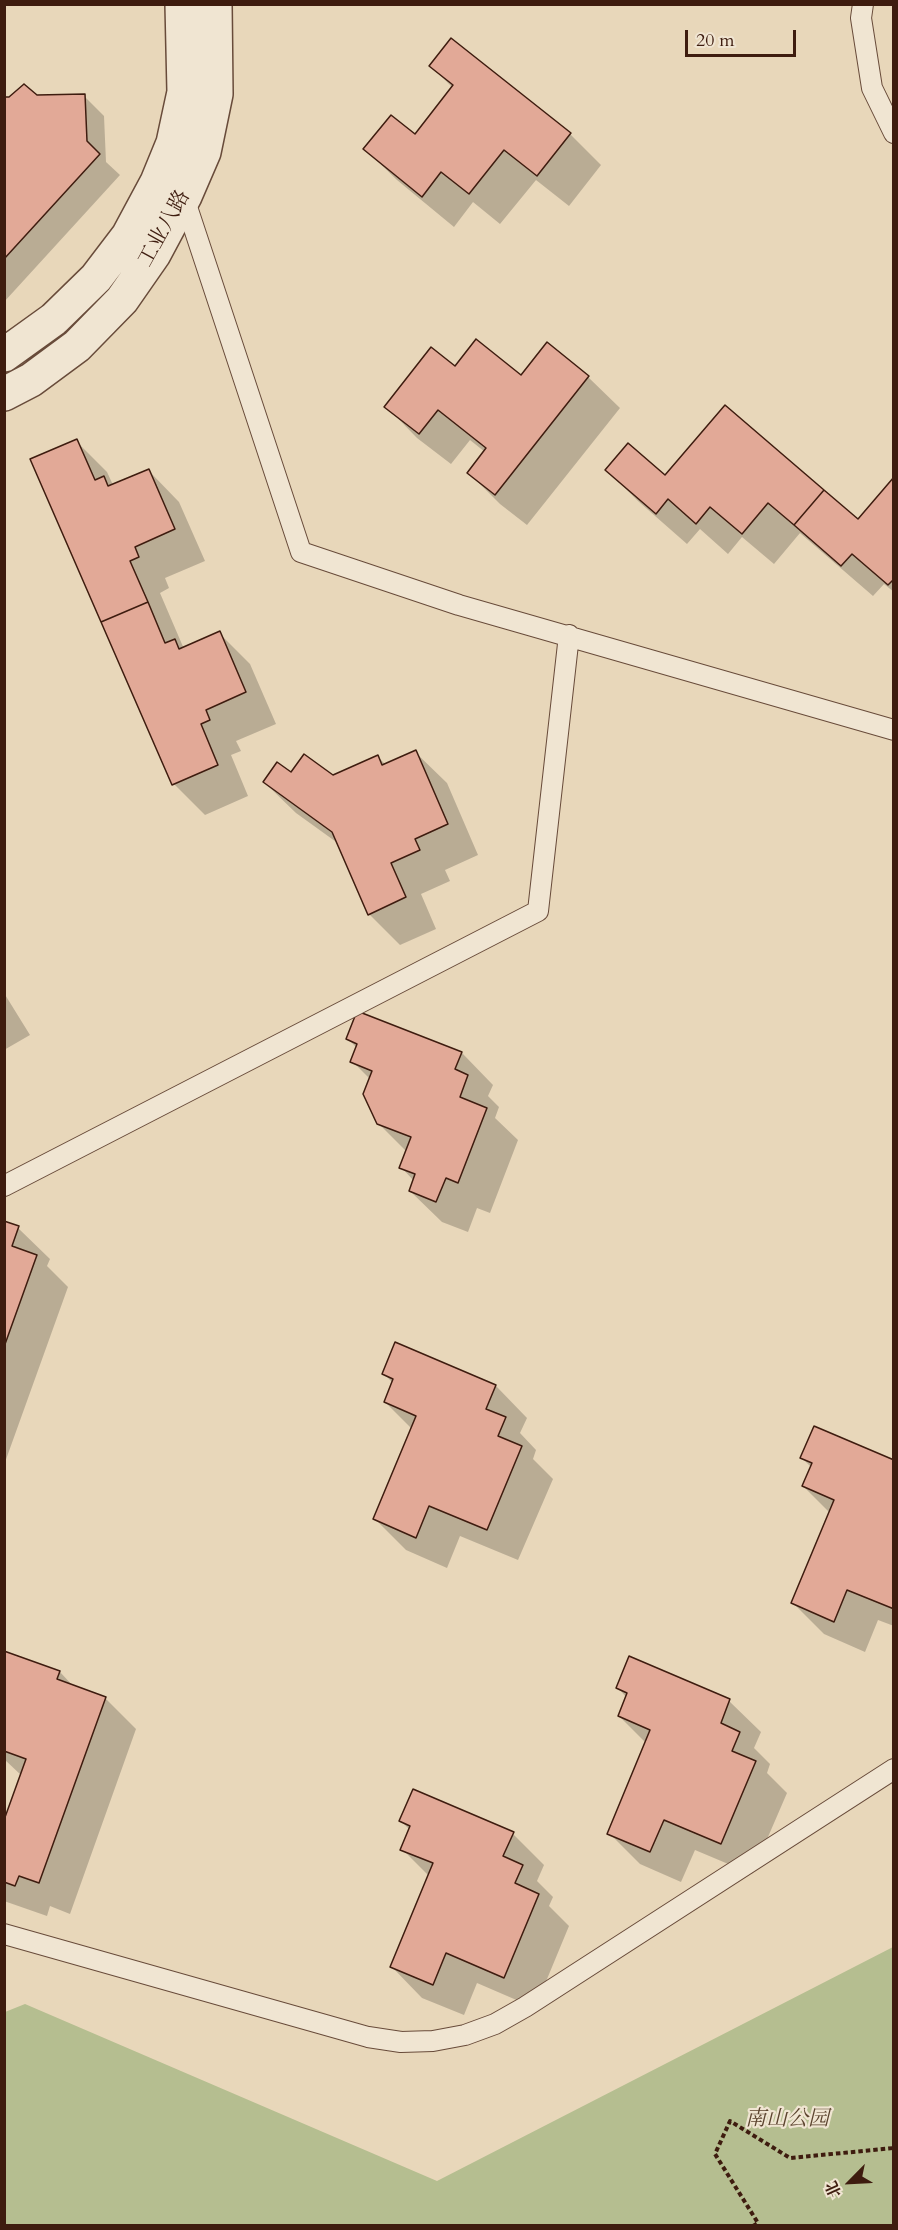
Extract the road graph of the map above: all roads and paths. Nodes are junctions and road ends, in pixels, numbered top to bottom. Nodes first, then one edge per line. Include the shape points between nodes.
1 (182, 4) edge
2 (215, 4) edge
3 (863, 4) edge
4 (894, 133) edge
5 (171, 189) junction
6 (4, 355) edge
7 (4, 394) edge
8 (569, 635) junction
9 (894, 730) edge
10 (4, 1186) edge
11 (894, 1769) edge
12 (4, 1934) edge
13 (894, 2148) edge
14 (753, 2226) edge

1 - 5 street, 工业八路 via 184,92 173,143
2 - 5 street, 工业八路 via 216,94 204,152
3 - 4 lane via 861,18 872,88
5 - 6 street, 工业八路 via 96,278 54,319
5 - 7 street, 工业八路 via 154,254 122,300 77,346 31,380
5 - 8 lane via 301,552 459,605
8 - 9 lane
8 - 10 lane via 538,911
11 - 12 lane via 525,2007 495,2024 444,2039 400,2042 369,2037
13 - 14 path via 790,2158 730,2121 715,2154 759,2223

